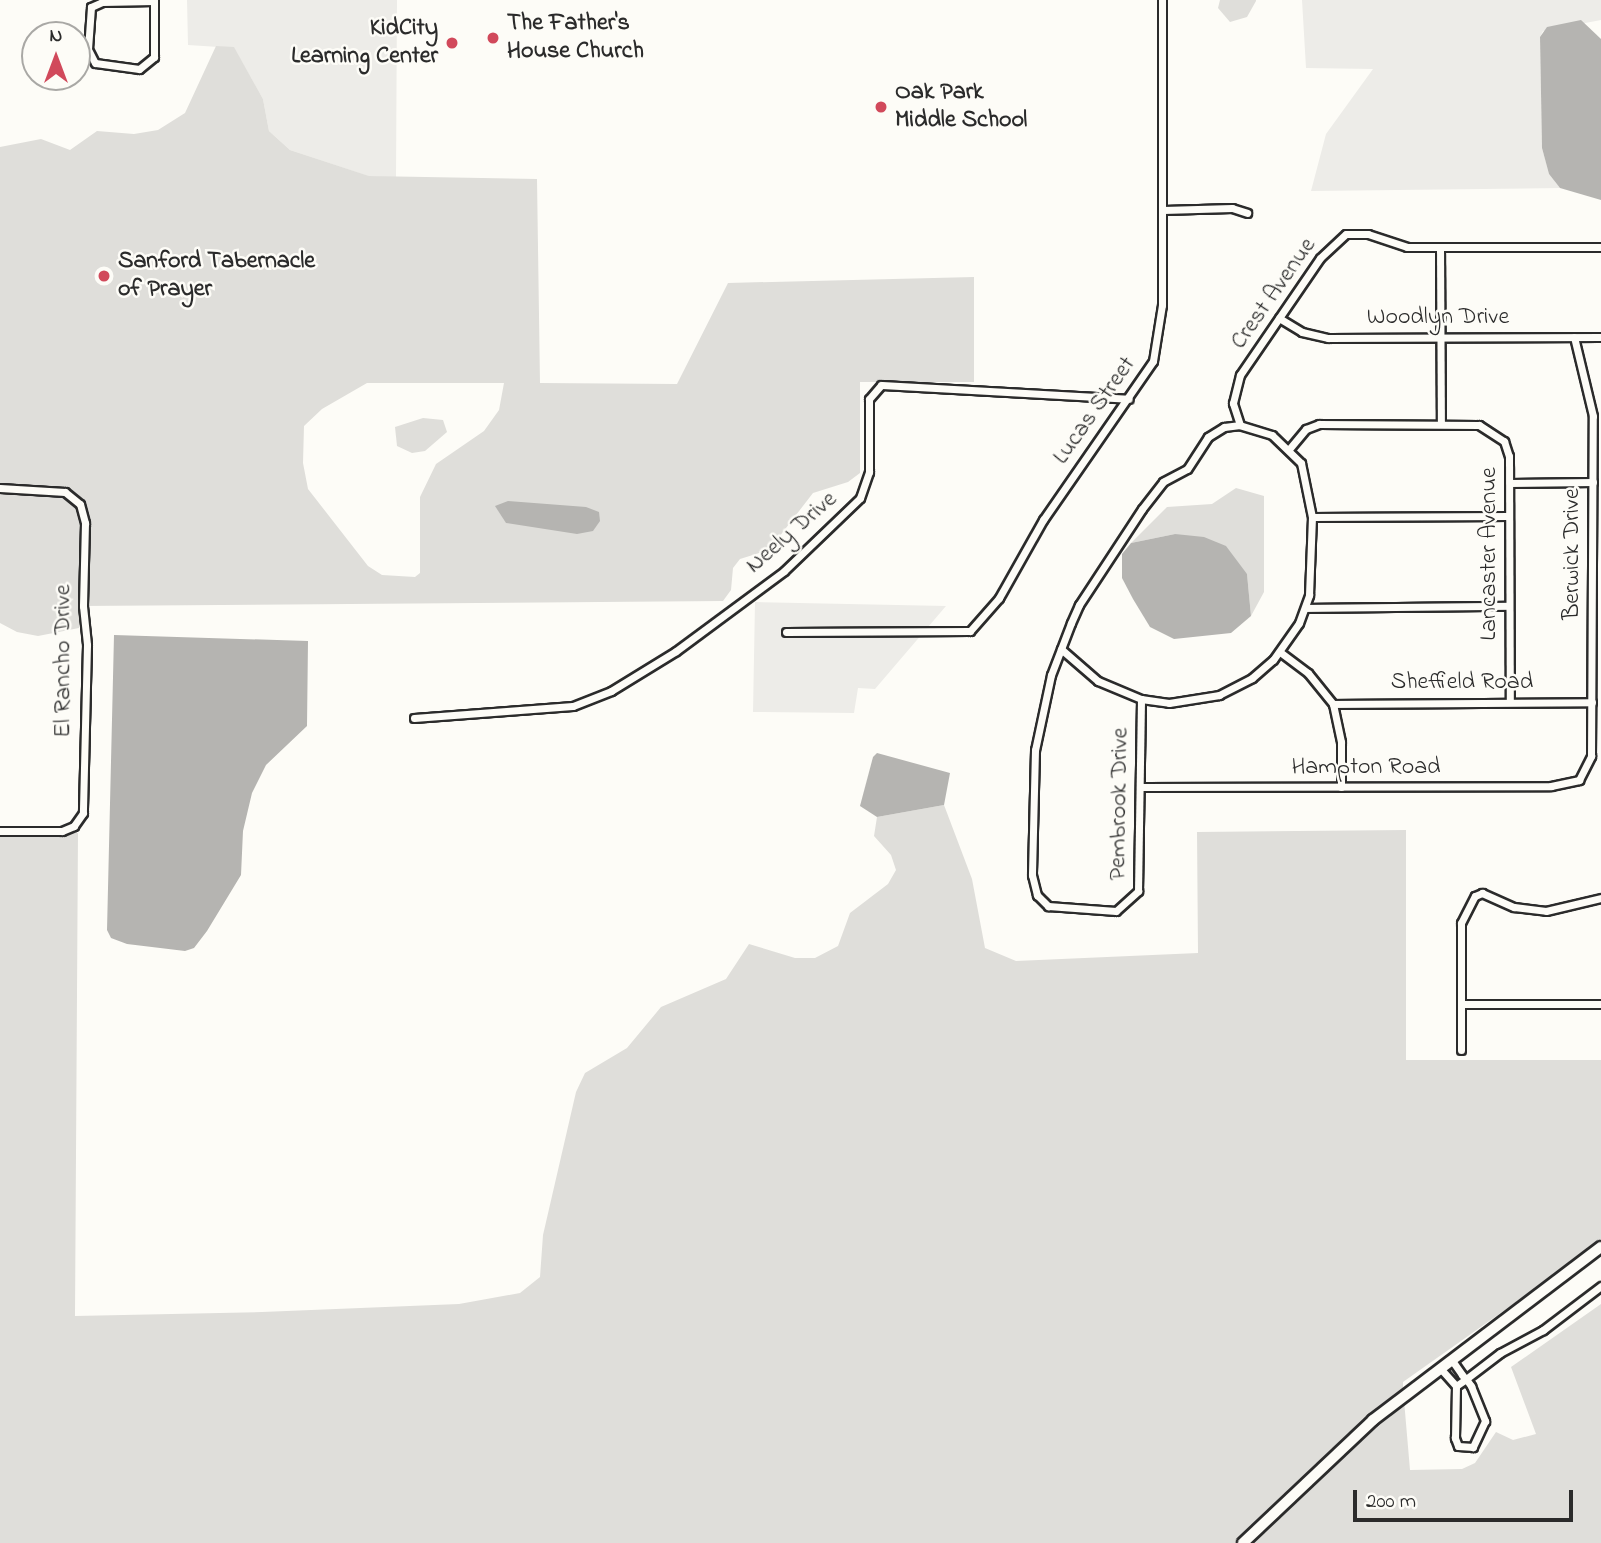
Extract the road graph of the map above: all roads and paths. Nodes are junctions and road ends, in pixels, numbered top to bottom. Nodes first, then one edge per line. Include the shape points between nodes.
1 (155, 0) edge
2 (1162, 0) edge
3 (1163, 210) junction
4 (1247, 214) dead end
5 (1440, 247) junction
6 (1601, 247) edge
7 (1279, 318) junction
8 (1440, 337) junction
9 (1574, 337) junction
10 (1601, 337) edge
11 (1129, 398) junction
12 (1441, 423) junction
13 (1240, 425) junction
14 (1290, 448) junction
15 (1593, 482) junction
16 (1510, 483) junction
17 (0, 488) edge
18 (1509, 516) junction
19 (1312, 517) junction
20 (1509, 606) junction
21 (1305, 608) junction
22 (786, 632) dead end
23 (1061, 649) junction
24 (1280, 652) junction
25 (1141, 699) junction
26 (1510, 702) junction
27 (1592, 702) junction
28 (1333, 704) junction
29 (414, 718) dead end
30 (1592, 733) junction
31 (1601, 733) edge
32 (1586, 773) joint
33 (1141, 787) junction
34 (1341, 787) junction
35 (0, 831) edge
36 (1601, 898) edge
37 (1461, 1004) junction
38 (1601, 1004) edge
39 (1461, 1050) dead end
40 (1601, 1247) edge
41 (1601, 1286) edge
42 (1451, 1359) junction
43 (1439, 1367) junction
44 (1466, 1379) junction
45 (1456, 1386) junction
46 (1243, 1543) edge

1 - 1 street via 154,57 139,69 102,68 95,63 88,49 92,7 102,2
2 - 3 street, Lucas Street
3 - 4 street via 1232,208
3 - 11 street, Lucas Street via 1160,336 1153,360
5 - 6 street, Crest Avenue
5 - 7 street, Crest Avenue via 1391,245 1368,234 1346,234 1320,258
5 - 8 street
7 - 8 street, Woodlyn Drive via 1302,332 1328,338
7 - 13 street, Crest Avenue via 1235,385 1234,416
8 - 9 street, Woodlyn Drive
8 - 12 street
9 - 10 street, Woodlyn Drive
9 - 15 street, Berwick Drive via 1593,416
11 - 22 street, Lucas Street via 1044,520 999,598 970,631
11 - 29 street, Neely Drive via 881,385 869,400 869,472 860,498 784,571 676,651 611,691 573,706
12 - 14 street, Lancaster Avenue via 1318,424 1306,429
12 - 16 street, Lancaster Avenue via 1484,426 1498,434 1508,449
13 - 14 street via 1272,435
13 - 23 street via 1214,433 1187,469 1160,486 1103,564
14 - 19 street via 1306,474
15 - 16 street
15 - 27 street, Berwick Drive
16 - 18 street, Lancaster Avenue
17 - 35 street, El Rancho Drive via 65,492 80,503 85,523 87,645 83,813 74,826 62,831
18 - 19 street
18 - 20 street, Lancaster Avenue
19 - 21 street via 1311,579
20 - 21 street
20 - 26 street, Lancaster Avenue
21 - 24 street
23 - 25 street via 1098,681
23 - 33 street, Pembrook Drive via 1044,700 1034,768 1032,875 1045,905 1066,911 1116,911 1135,898 1140,882
24 - 25 street via 1252,678 1219,695 1183,703
24 - 28 street via 1308,673
25 - 33 street, Pembrook Drive
26 - 27 street, Sheffield Road
26 - 28 street, Sheffield Road
27 - 30 street, Berwick Drive
28 - 34 street via 1341,742
30 - 31 street
30 - 32 street, Berwick Drive
32 - 34 street, Hampton Road via 1562,786
33 - 34 street, Hampton Road
36 - 37 street via 1546,911 1514,906 1482,893 1475,897 1461,923
37 - 38 street
37 - 39 street
40 - 42 street
41 - 44 street
42 - 43 street
42 - 44 street
43 - 45 street
43 - 46 street via 1346,1443
44 - 45 street
44 - 45 street via 1485,1421 1473,1447 1458,1446 1455,1438

